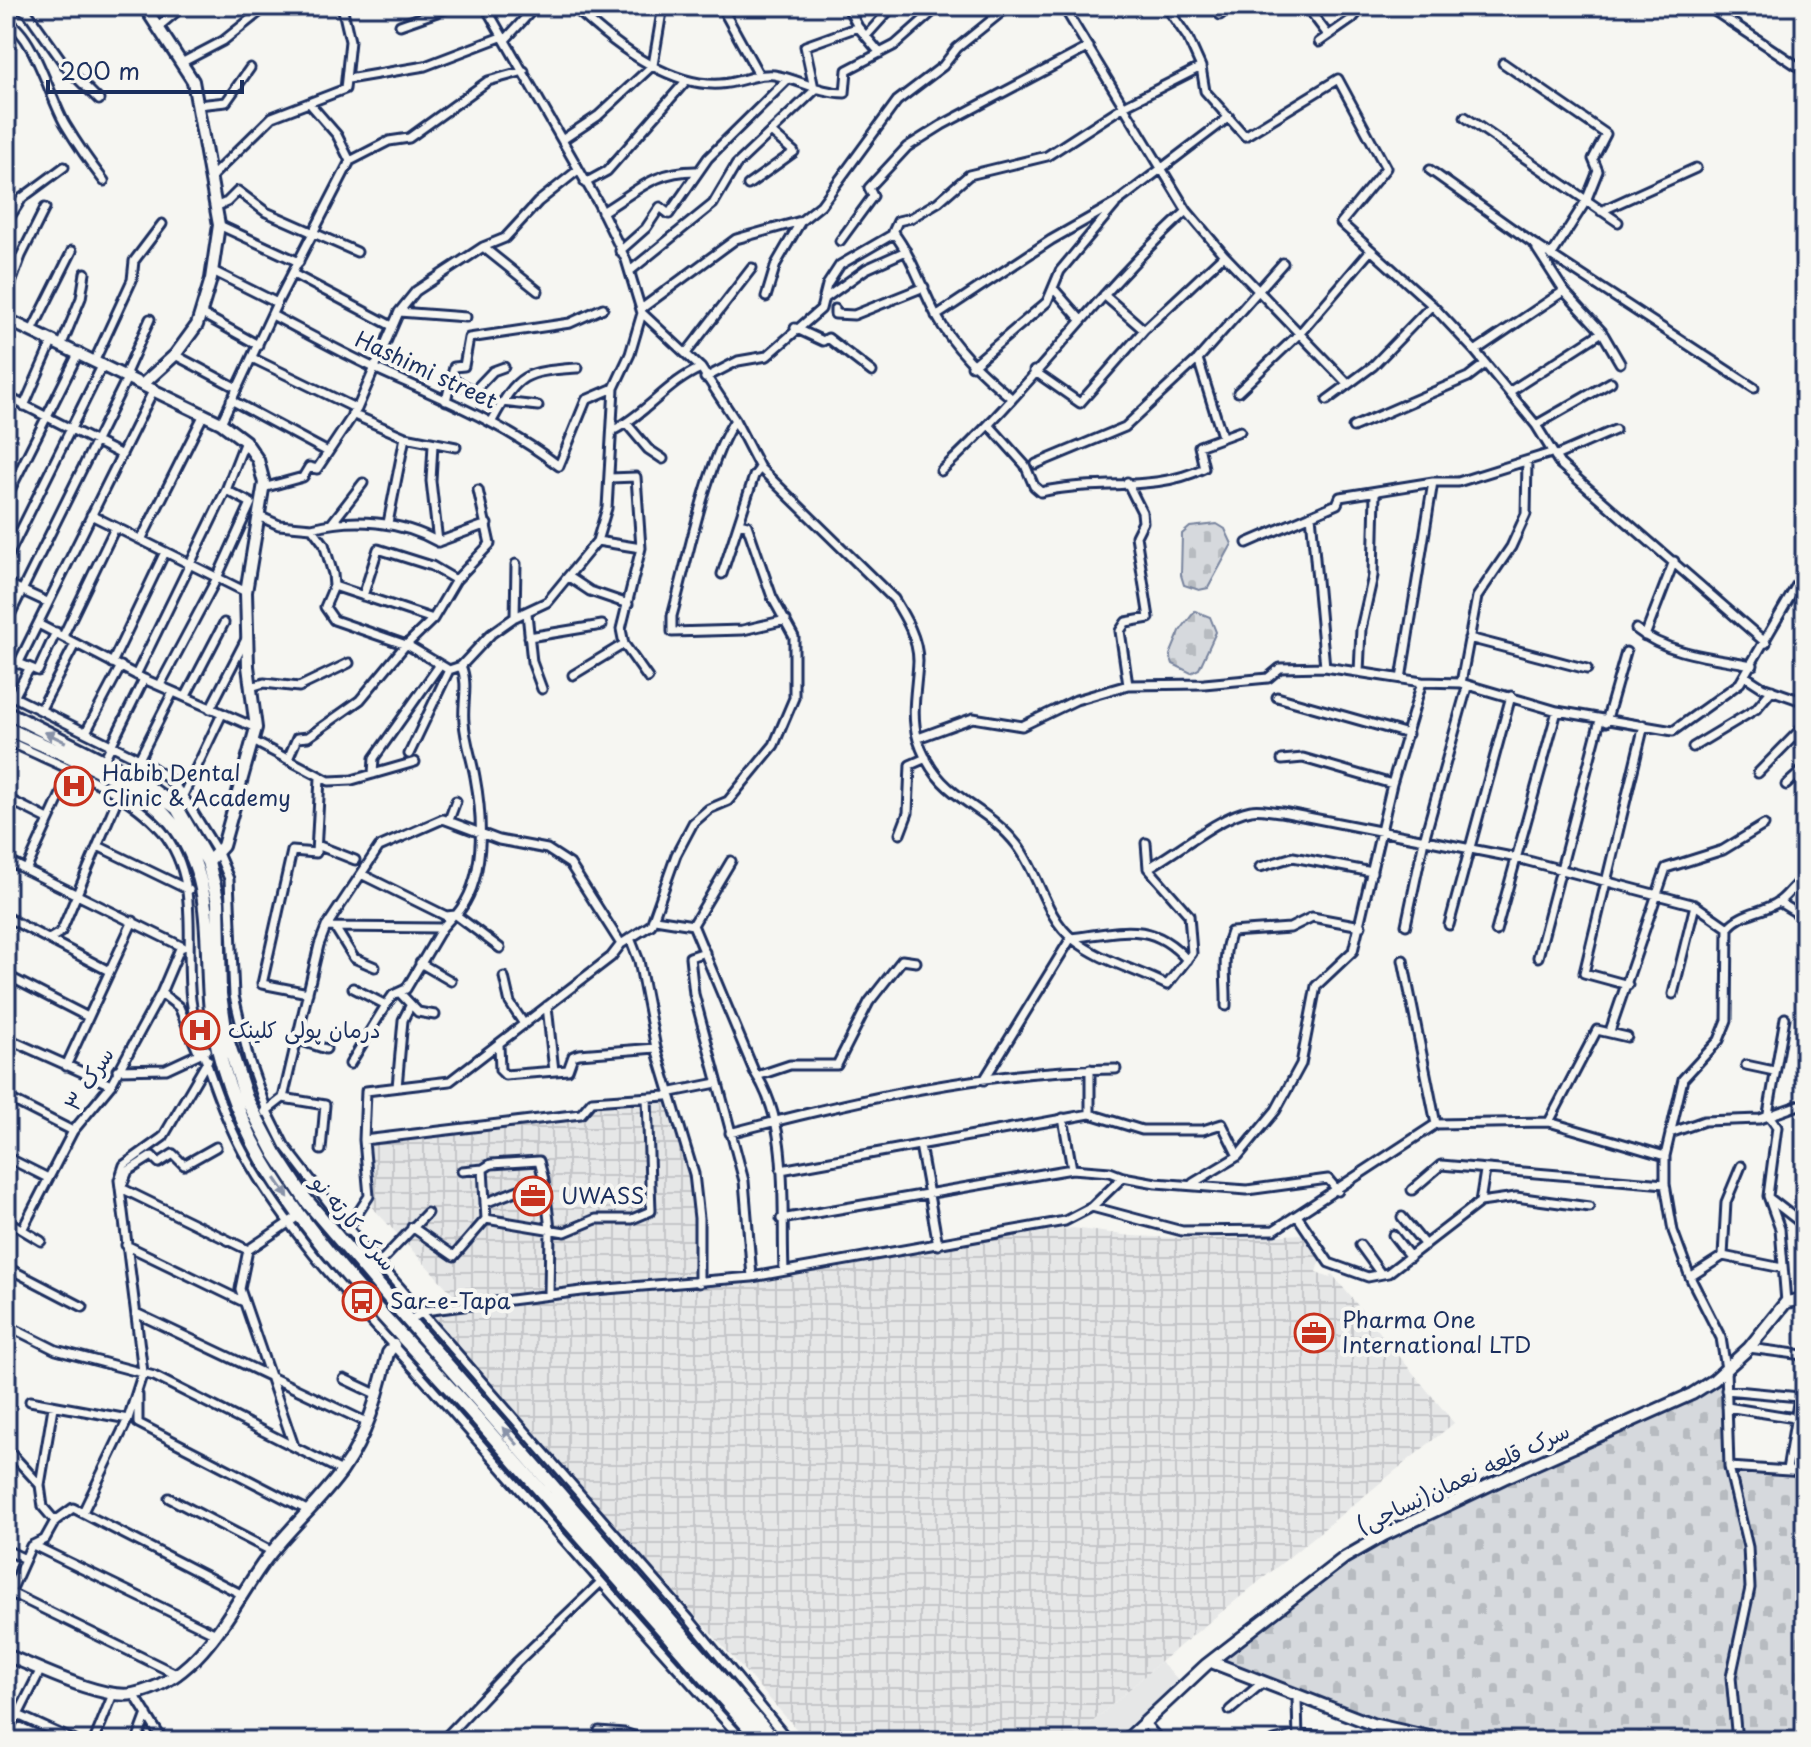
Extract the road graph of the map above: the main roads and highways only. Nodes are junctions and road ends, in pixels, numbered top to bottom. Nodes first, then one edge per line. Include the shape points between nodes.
1 (6, 712) edge
2 (6, 728) edge
3 (76, 761) junction
4 (124, 785) junction
5 (241, 1101) junction
6 (269, 1156) junction
7 (657, 1613) junction
8 (727, 1686) junction
9 (708, 1702) road end
10 (761, 1741) edge
11 (775, 1741) edge

3 -> 1 highway, سرک کارته نو
2 - 3 highway, سرک کارته نو
3 - 4 highway, سرک کارته نو
3 - 4 highway, سرک کارته نو via 104,760
4 - 5 highway, سرک کارته نو via 166,817 194,859 208,917 207,1050
4 - 5 highway, سرک کارته نو via 177,808 213,858 219,982
5 - 6 highway, سرک کارته نو
5 - 6 highway, سرک کارته نو via 261,1114
7 -> 6 highway, سرک کارته نو via 369,1274 344,1233 306,1200
6 -> 7 highway, سرک کارته نو via 295,1219 433,1379
7 - 8 highway, سرک کارته نو
8 - 9 highway
8 - 10 highway
8 - 11 highway, سرک کارته نو

